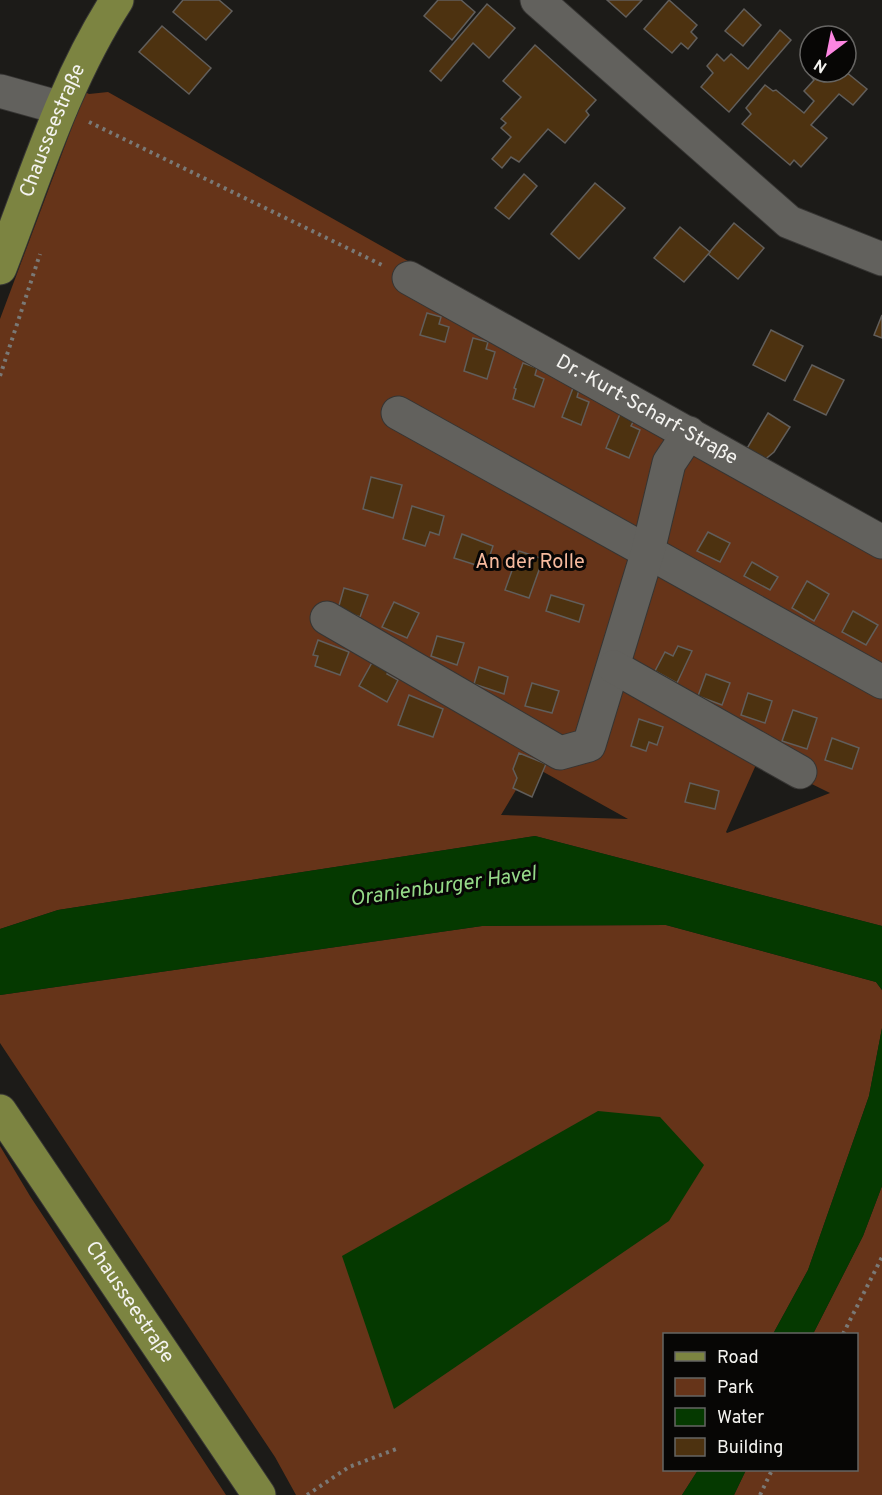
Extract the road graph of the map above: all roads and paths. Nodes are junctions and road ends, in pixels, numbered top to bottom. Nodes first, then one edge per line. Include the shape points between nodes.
1 (117, 0) edge
2 (537, 0) edge
3 (0, 91) edge
4 (73, 114) junction
5 (882, 259) edge
6 (0, 268) edge
7 (409, 278) joint
8 (398, 412) dead end
9 (689, 433) junction
10 (882, 542) edge
11 (648, 551) junction
12 (327, 618) dead end
13 (614, 667) junction
14 (882, 682) edge
15 (800, 772) dead end
16 (0, 1111) edge
17 (882, 1257) edge
18 (844, 1333) edge
19 (399, 1448) dead end
20 (772, 1471) edge
21 (259, 1495) edge
22 (307, 1495) edge
23 (760, 1495) edge

1 - 4 main road, Chausseestraße via 93,37
2 - 5 street via 789,222
3 - 4 street
4 - 6 main road, Chausseestraße
4 - 7 path
7 - 9 street, Dr.-Kurt-Scharf-Straße
8 - 11 street
9 - 10 street, Dr.-Kurt-Scharf-Straße
9 - 11 street via 669,463
11 - 13 street
11 - 14 street
12 - 13 street via 560,753 589,745
13 - 15 street
16 - 21 main road, Chausseestraße
17 - 18 path
19 - 22 path via 349,1467
20 - 23 path

